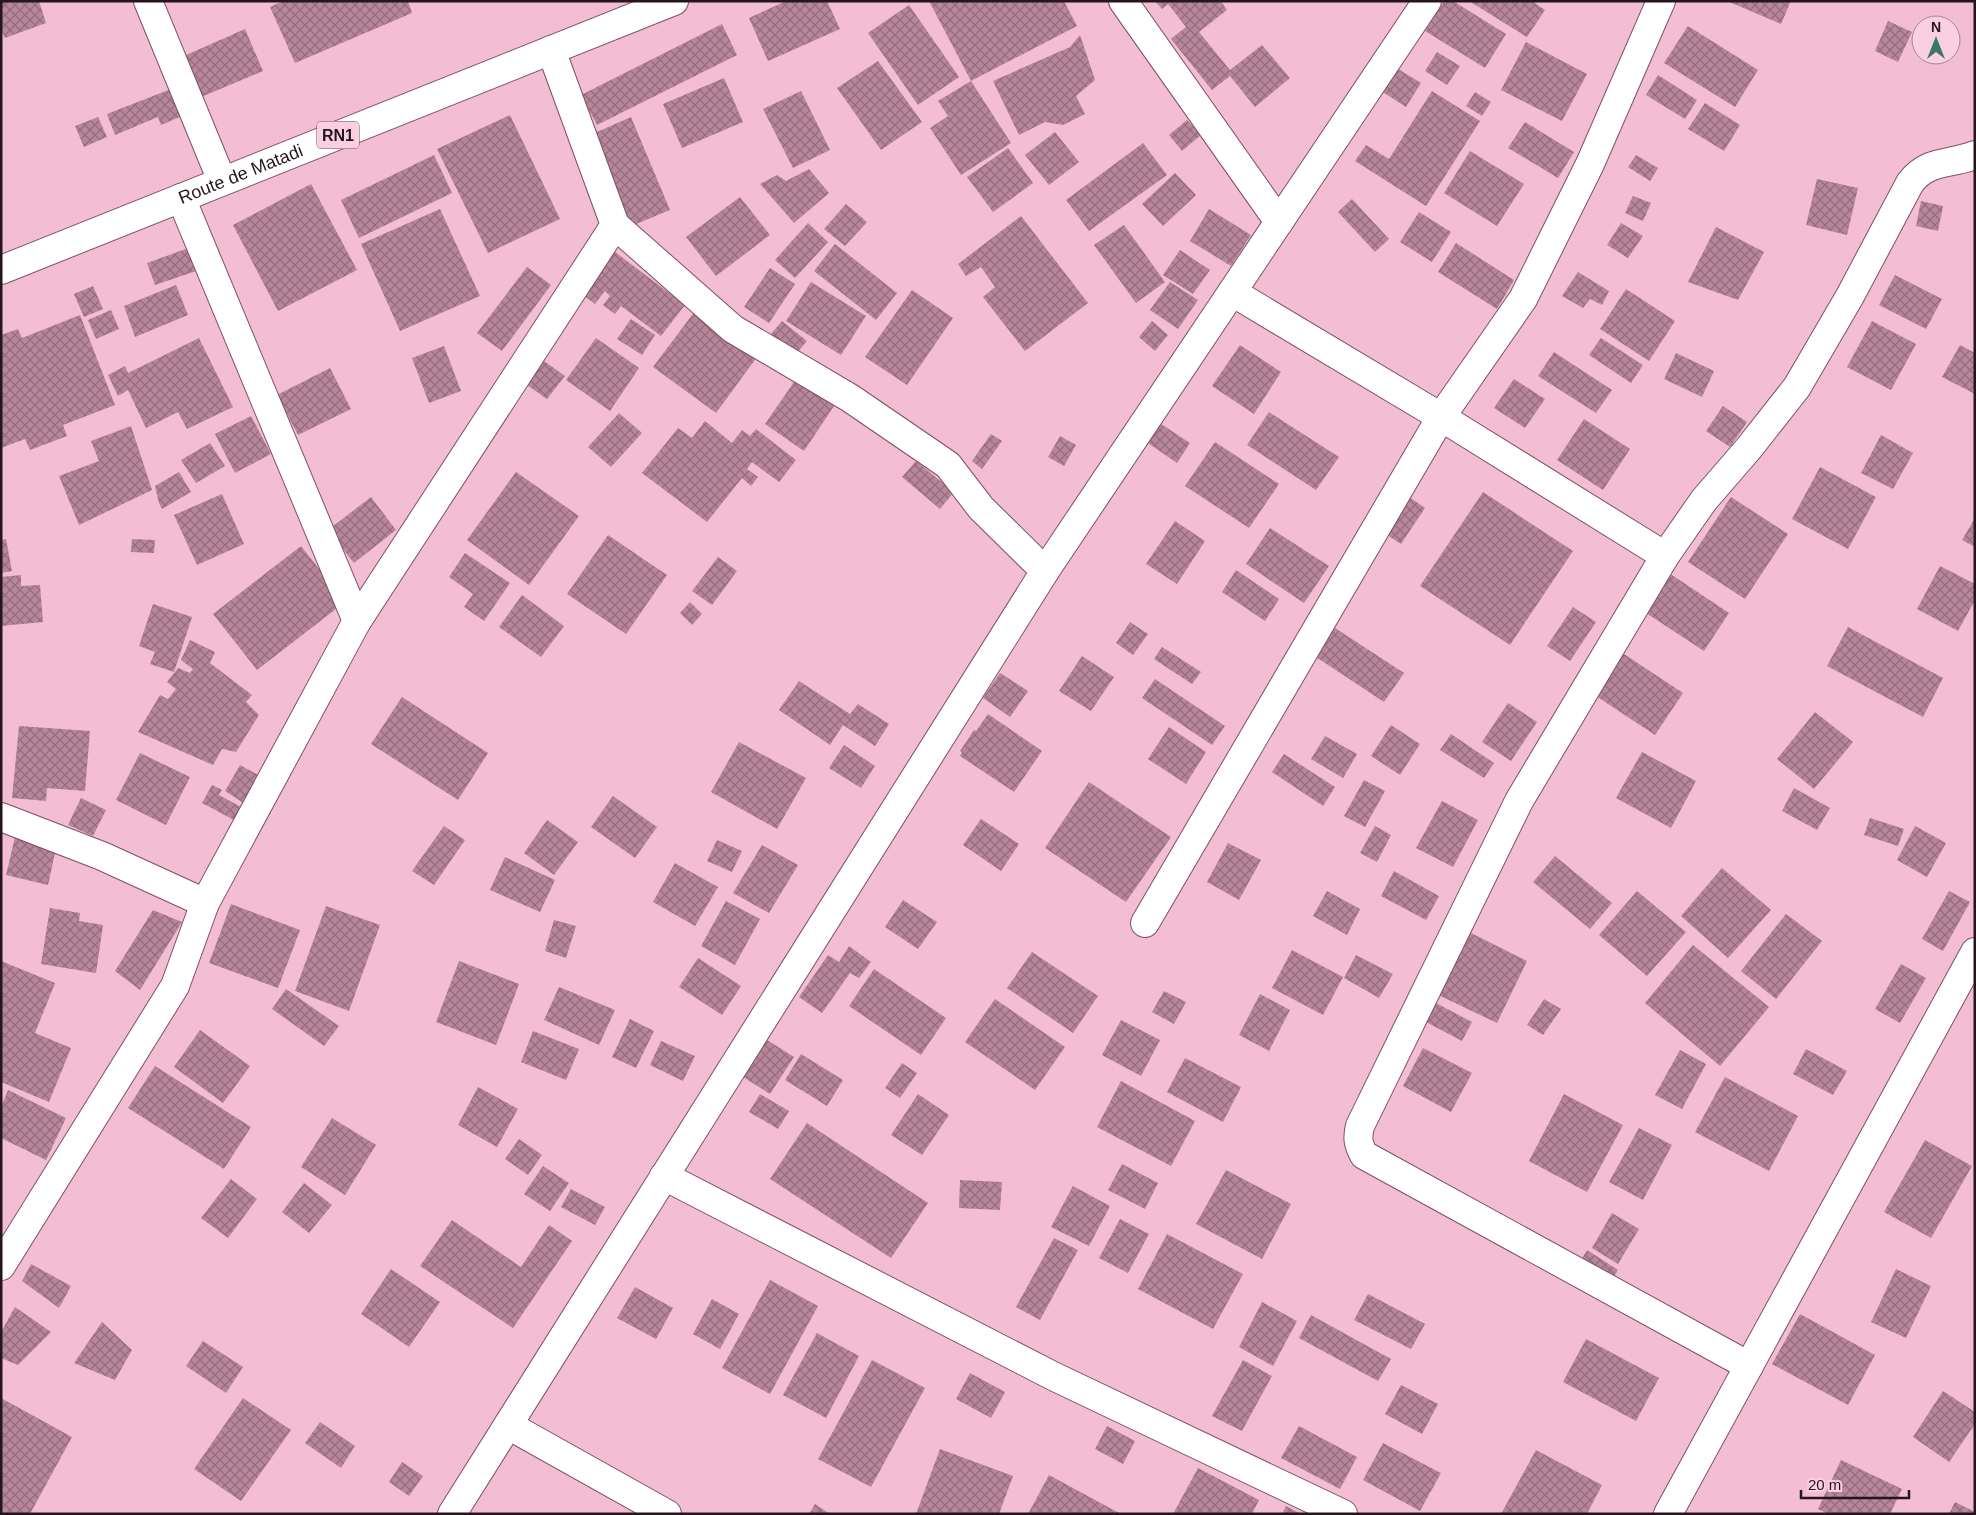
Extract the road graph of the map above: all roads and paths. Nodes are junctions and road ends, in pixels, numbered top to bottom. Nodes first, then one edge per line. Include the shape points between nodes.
1 (148, 1) edge
2 (674, 1) edge
3 (1122, 1) edge
4 (1427, 1) edge
5 (1661, 1) edge
6 (551, 50) junction
7 (1975, 155) edge
8 (222, 181) junction
9 (181, 198) junction
10 (1279, 222) junction
11 (615, 225) junction
12 (1, 270) edge
13 (1232, 292) junction
14 (1441, 417) junction
15 (1665, 556) junction
16 (1045, 571) junction
17 (357, 621) junction
18 (1, 817) edge
19 (205, 903) junction
20 (1145, 923) dead end
21 (1975, 952) edge
22 (664, 1176) junction
23 (1, 1266) edge
24 (1749, 1366) junction
25 (508, 1425) junction
26 (452, 1514) edge
27 (667, 1514) edge
28 (1343, 1514) edge
29 (1668, 1514) edge

1 - 8 main road
2 - 6 main road, Route de Matadi / RN1
3 - 10 main road
4 - 10 main road
5 - 14 main road via 1590,164 1523,299
6 - 8 main road, Route de Matadi / RN1
6 - 11 main road
7 - 15 main road via 1918,172 1910,182 1797,387 1704,500
8 - 9 main road, Route de Matadi / RN1
9 - 12 main road, Route de Matadi / RN1
9 - 17 main road
10 - 13 main road
11 - 16 main road via 733,329 850,398 948,465 981,508
11 - 17 main road
13 - 14 main road
13 - 16 main road
14 - 15 main road
14 - 20 main road
15 - 24 main road via 1518,801 1360,1126 1358,1136 1364,1155
16 - 22 main road
17 - 19 main road
18 - 19 main road via 102,856
19 - 23 main road via 175,986
21 - 24 main road
22 - 25 main road
22 - 28 main road via 1053,1376
24 - 29 main road
25 - 26 main road
25 - 27 main road

